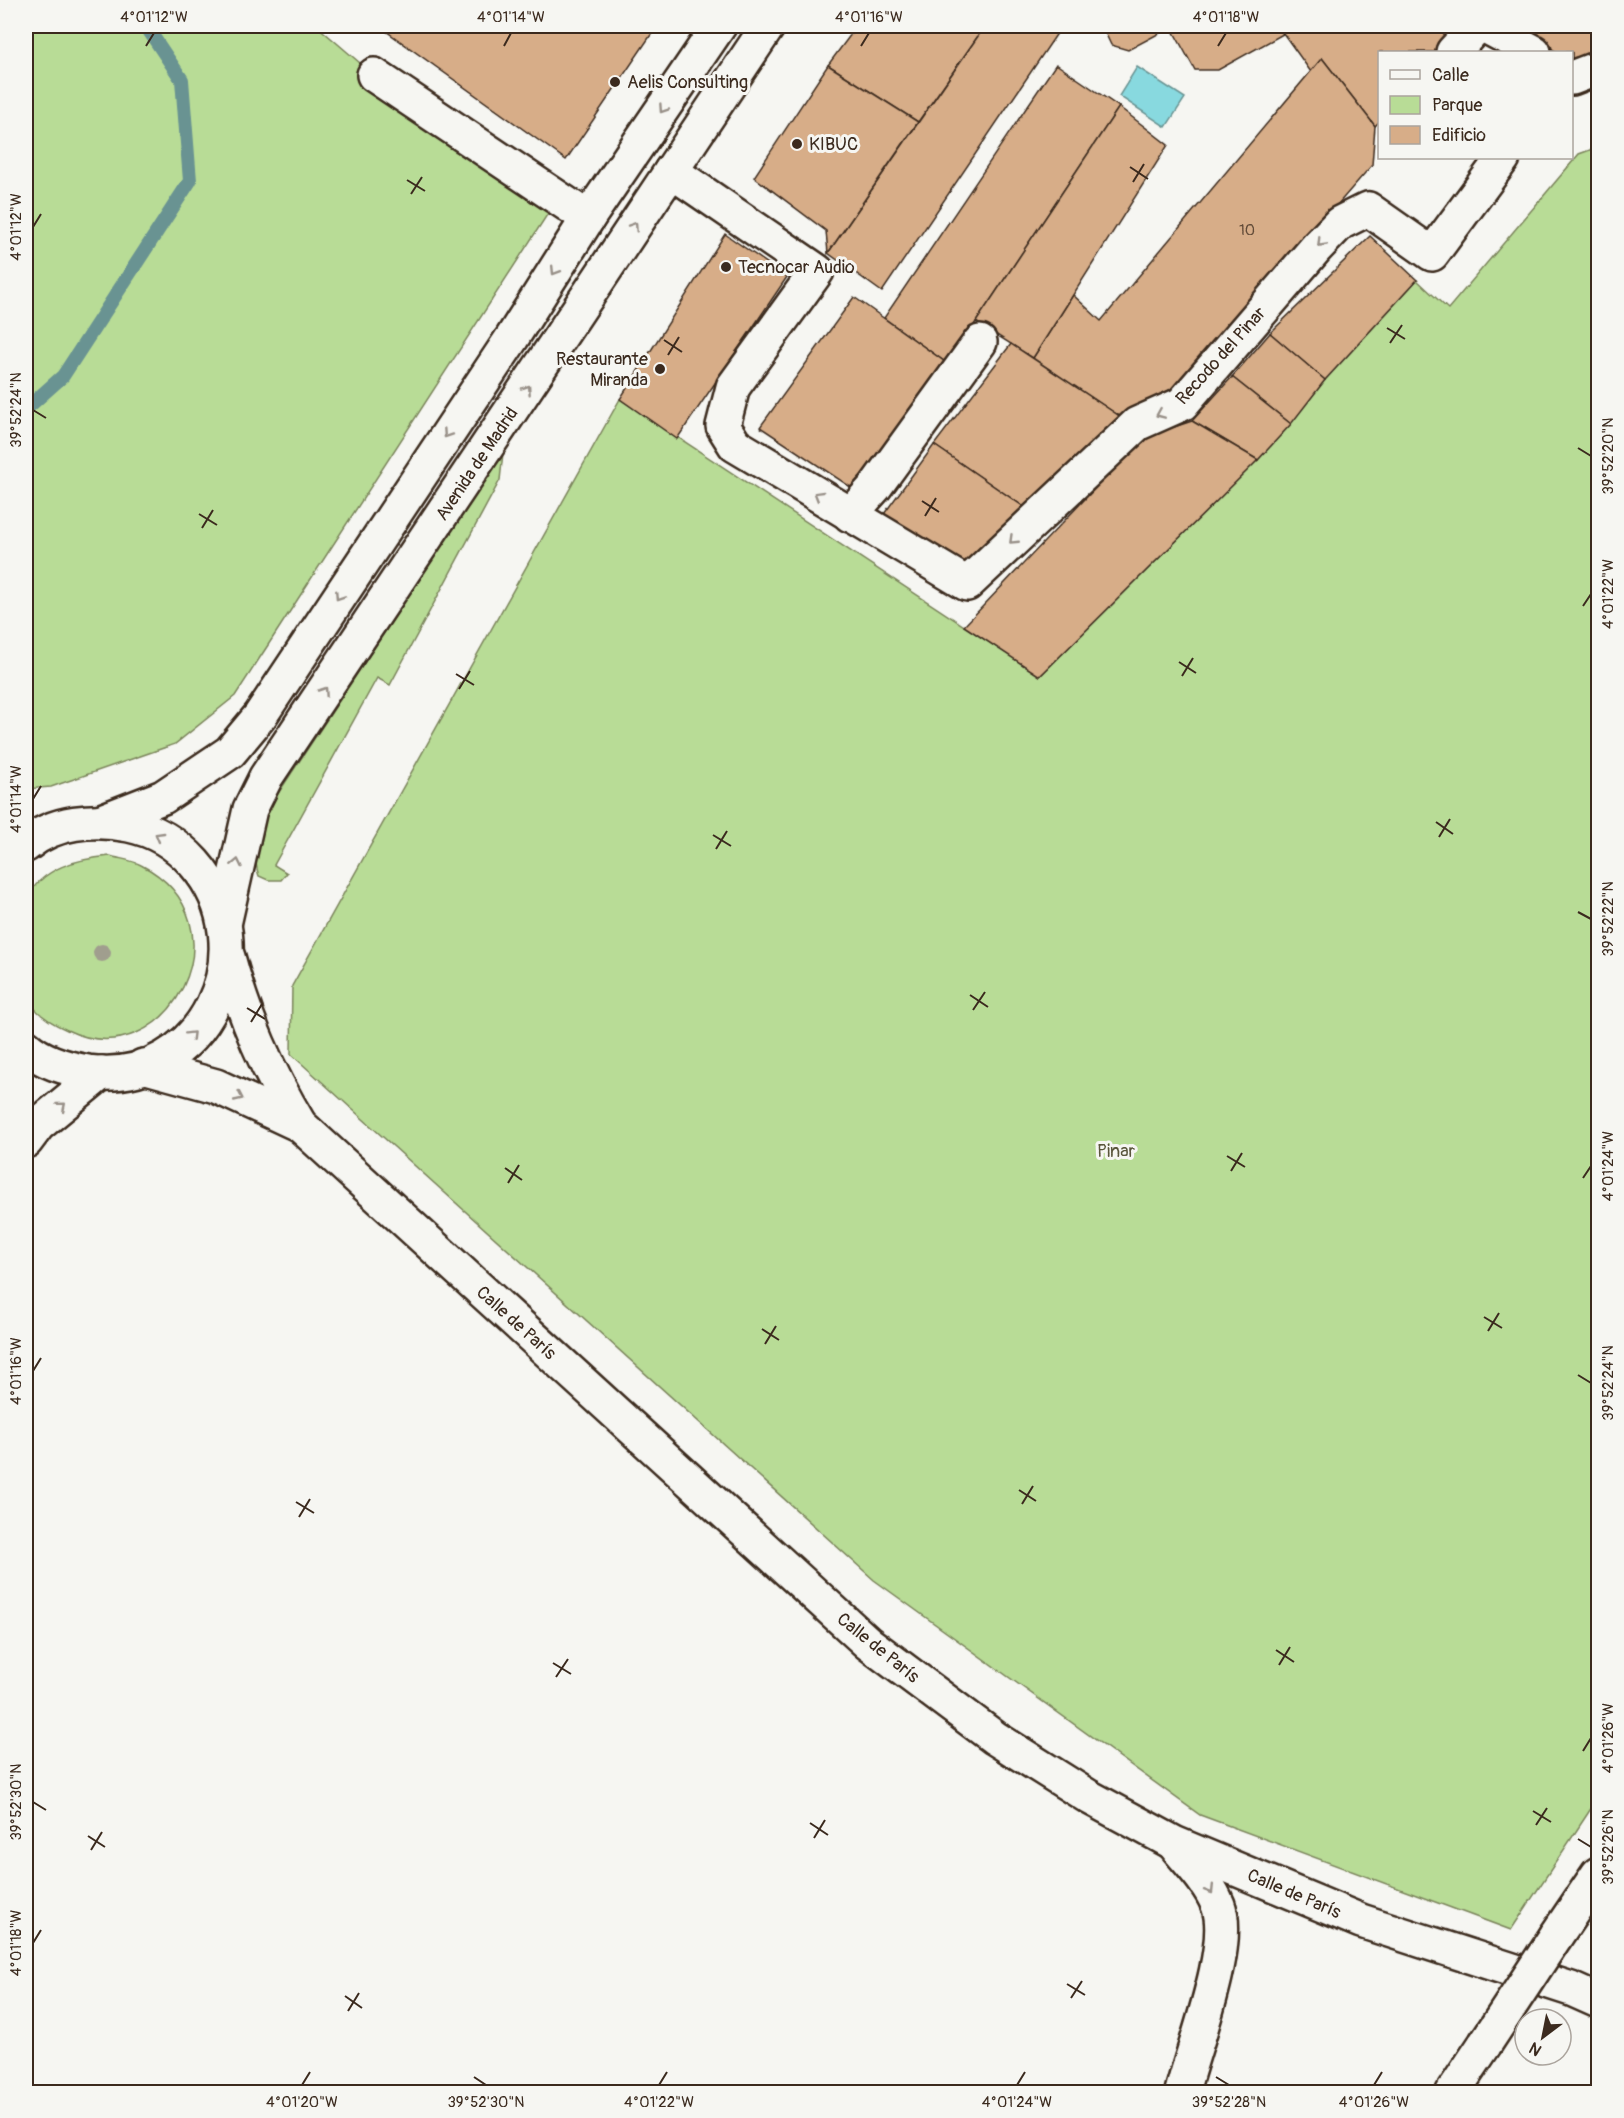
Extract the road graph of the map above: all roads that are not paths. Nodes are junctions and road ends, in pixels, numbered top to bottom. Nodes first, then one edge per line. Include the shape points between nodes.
1 (719, 26) edge
2 (768, 26) edge
3 (1477, 26) edge
4 (1485, 26) edge
5 (1454, 51) edge
6 (1532, 51) edge
7 (374, 75) dead end
8 (1502, 159) edge
9 (671, 171) junction
10 (588, 218) junction
11 (980, 342) dead end
12 (850, 515) junction
13 (104, 820) junction
14 (26, 843) edge
15 (225, 920) junction
16 (228, 957) junction
17 (26, 1047) edge
18 (143, 1066) junction
19 (101, 1073) junction
20 (300, 1125) junction
21 (26, 1141) edge
22 (1174, 1844) junction
23 (1599, 1874) edge
24 (1589, 1994) edge
25 (1182, 2092) edge
26 (1453, 2092) edge

1 -> 10 main road, Avenida de Madrid
2 - 9 main road, Avenida de Madrid
3 - 5 main road
4 - 6 main road
7 - 10 main road
8 -> 12 main road, Recodo del Pinar via 1432,254 1368,209 1340,223 1182,404 1137,424 967,584
12 -> 9 main road, Recodo del Pinar via 735,445 723,426 733,387 817,271
15 -> 9 main road, Avenida de Madrid via 250,809 266,777
10 -> 13 main road, Avenida de Madrid via 260,716 230,752 173,790
11 - 12 main road via 875,487
13 - 14 main road, Avenida de Madrid via 64,825
15 -> 13 main road, Avenida de Madrid via 210,881 182,849 146,828
15 - 16 main road, Avenida de Madrid
18 -> 16 main road, Avenida de Madrid via 169,1054 192,1036 210,1013 222,986
16 - 20 main road, Calle de París via 270,1075
17 - 19 main road, Avenida de Madrid via 67,1069
18 - 19 main road, Avenida de Madrid
18 -> 20 main road, Calle de París via 216,1086
21 -> 19 main road via 38,1125
20 - 22 main road, Calle de París via 868,1643 995,1738
22 - 24 main road, Calle de París via 1360,1921
22 -> 25 main road via 1211,1890 1222,1924 1212,1984
23 - 26 main road, bridge

